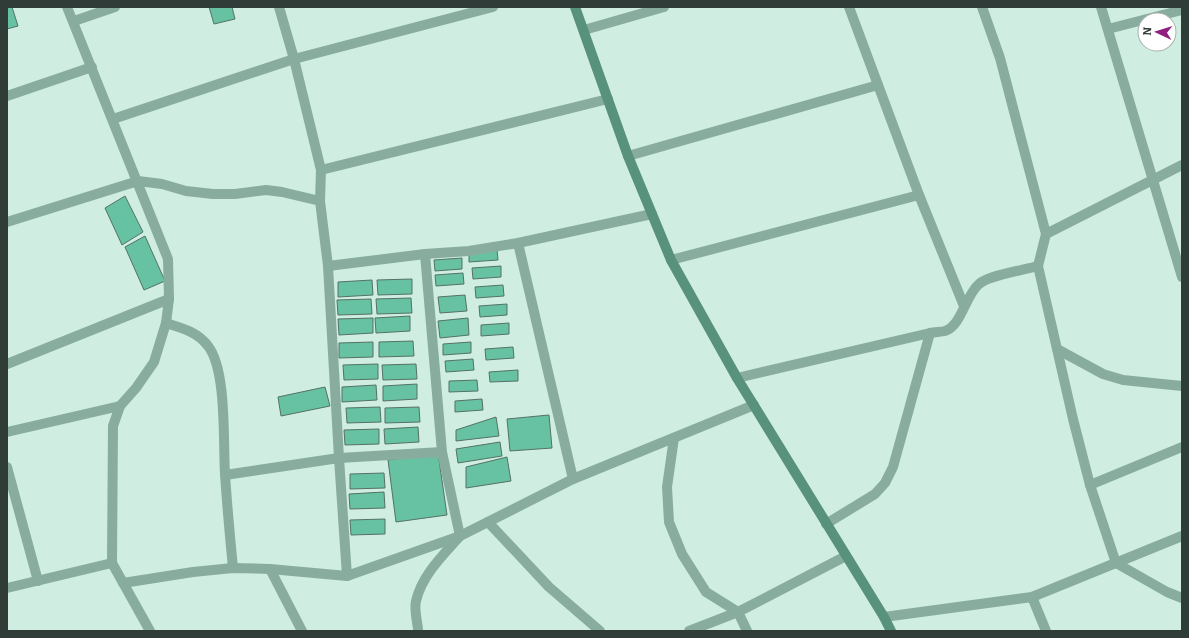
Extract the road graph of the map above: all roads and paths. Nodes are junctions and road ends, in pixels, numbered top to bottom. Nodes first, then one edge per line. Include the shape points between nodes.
1 (67, 7) edge
2 (115, 7) edge
3 (279, 7) edge
4 (493, 7) edge
5 (575, 7) edge
6 (664, 7) edge
7 (849, 7) edge
8 (982, 7) edge
9 (1101, 7) edge
10 (1182, 10) edge
11 (74, 21) junction
12 (1108, 29) junction
13 (584, 30) junction
14 (294, 59) junction
15 (92, 67) junction
16 (878, 85) junction
17 (7, 96) edge
18 (608, 99) junction
19 (113, 119) junction
20 (628, 156) junction
21 (1182, 165) edge
22 (321, 170) junction
23 (1152, 179) junction
24 (138, 181) junction
25 (919, 195) junction
26 (320, 201) junction
27 (652, 214) junction
28 (7, 222) edge
29 (1046, 234) junction
30 (518, 243) junction
31 (425, 254) junction
32 (672, 260) junction
33 (328, 266) junction
34 (1038, 266) junction
35 (1182, 277) edge
36 (169, 299) junction
37 (964, 306) junction
38 (166, 323) junction
39 (930, 332) junction
40 (1057, 349) junction
41 (7, 364) edge
42 (737, 378) junction
43 (1182, 386) edge
44 (754, 405) junction
45 (120, 406) junction
46 (7, 432) edge
47 (674, 438) junction
48 (1182, 447) edge
49 (442, 452) junction
50 (338, 458) junction
51 (7, 467) edge
52 (225, 475) junction
53 (573, 479) junction
54 (1090, 485) junction
55 (488, 522) junction
56 (826, 524) junction
57 (460, 536) junction
58 (1182, 536) edge
59 (846, 556) junction
60 (112, 563) junction
61 (1116, 563) junction
62 (233, 568) junction
63 (270, 569) junction
64 (347, 576) junction
65 (38, 581) junction
66 (123, 583) junction
67 (7, 588) edge
68 (1032, 596) junction
69 (1182, 598) edge
70 (738, 612) junction
71 (884, 617) junction
72 (417, 630) edge
73 (150, 631) edge
74 (302, 631) edge
75 (600, 631) edge
76 (689, 631) edge
77 (747, 631) edge
78 (891, 631) edge
79 (1046, 631) edge

1 - 11 street
2 - 11 street
3 - 14 street
4 - 14 street
5 - 13 street
6 - 13 street
7 - 16 street
8 - 29 street via 1000,58
9 - 12 street
10 - 12 street
11 - 15 street
12 - 23 street
13 - 18 street
14 - 19 street
14 - 22 street
15 - 17 street
15 - 19 street
16 - 20 street
16 - 25 street
18 - 20 street
18 - 22 street
19 - 24 street
20 - 27 street
21 - 23 street
22 - 26 street
23 - 29 street
23 - 35 street
24 - 26 street via 213,194 266,190
24 - 28 street
24 - 36 street via 168,259
25 - 32 street
25 - 37 street
26 - 33 street
27 - 30 street
27 - 32 street
29 - 34 street
30 - 31 street via 468,251
30 - 53 street
31 - 33 street
31 - 49 street
32 - 42 street
33 - 50 street
34 - 37 street via 981,283 974,288
34 - 40 street
36 - 38 street
36 - 41 street
37 - 39 street via 955,325 945,331
38 - 45 street via 154,362
38 - 52 street via 194,332 208,346 218,367
39 - 42 street
39 - 56 street via 893,467 885,483 875,494
40 - 43 street via 1102,374 1124,380
40 - 54 street
42 - 44 street
44 - 47 street
44 - 56 street
45 - 46 street
45 - 60 street via 113,426
47 - 53 street
47 - 70 street via 667,486 669,522 682,554 706,592
48 - 54 street
49 - 50 street
49 - 57 street
50 - 52 street
50 - 64 street
51 - 65 street
52 - 62 street
53 - 55 street
54 - 61 street
55 - 57 street
55 - 75 street via 549,587
56 - 59 street
57 - 64 street
57 - 72 street via 437,561 423,582 416,602
58 - 61 street
59 - 70 street
59 - 71 street
60 - 65 street
60 - 66 street
61 - 68 street
61 - 69 street
62 - 63 street
62 - 66 street
63 - 64 street
63 - 74 street
65 - 67 street
66 - 73 street
68 - 71 street
68 - 79 street
70 - 76 street
70 - 77 street
71 - 78 street

